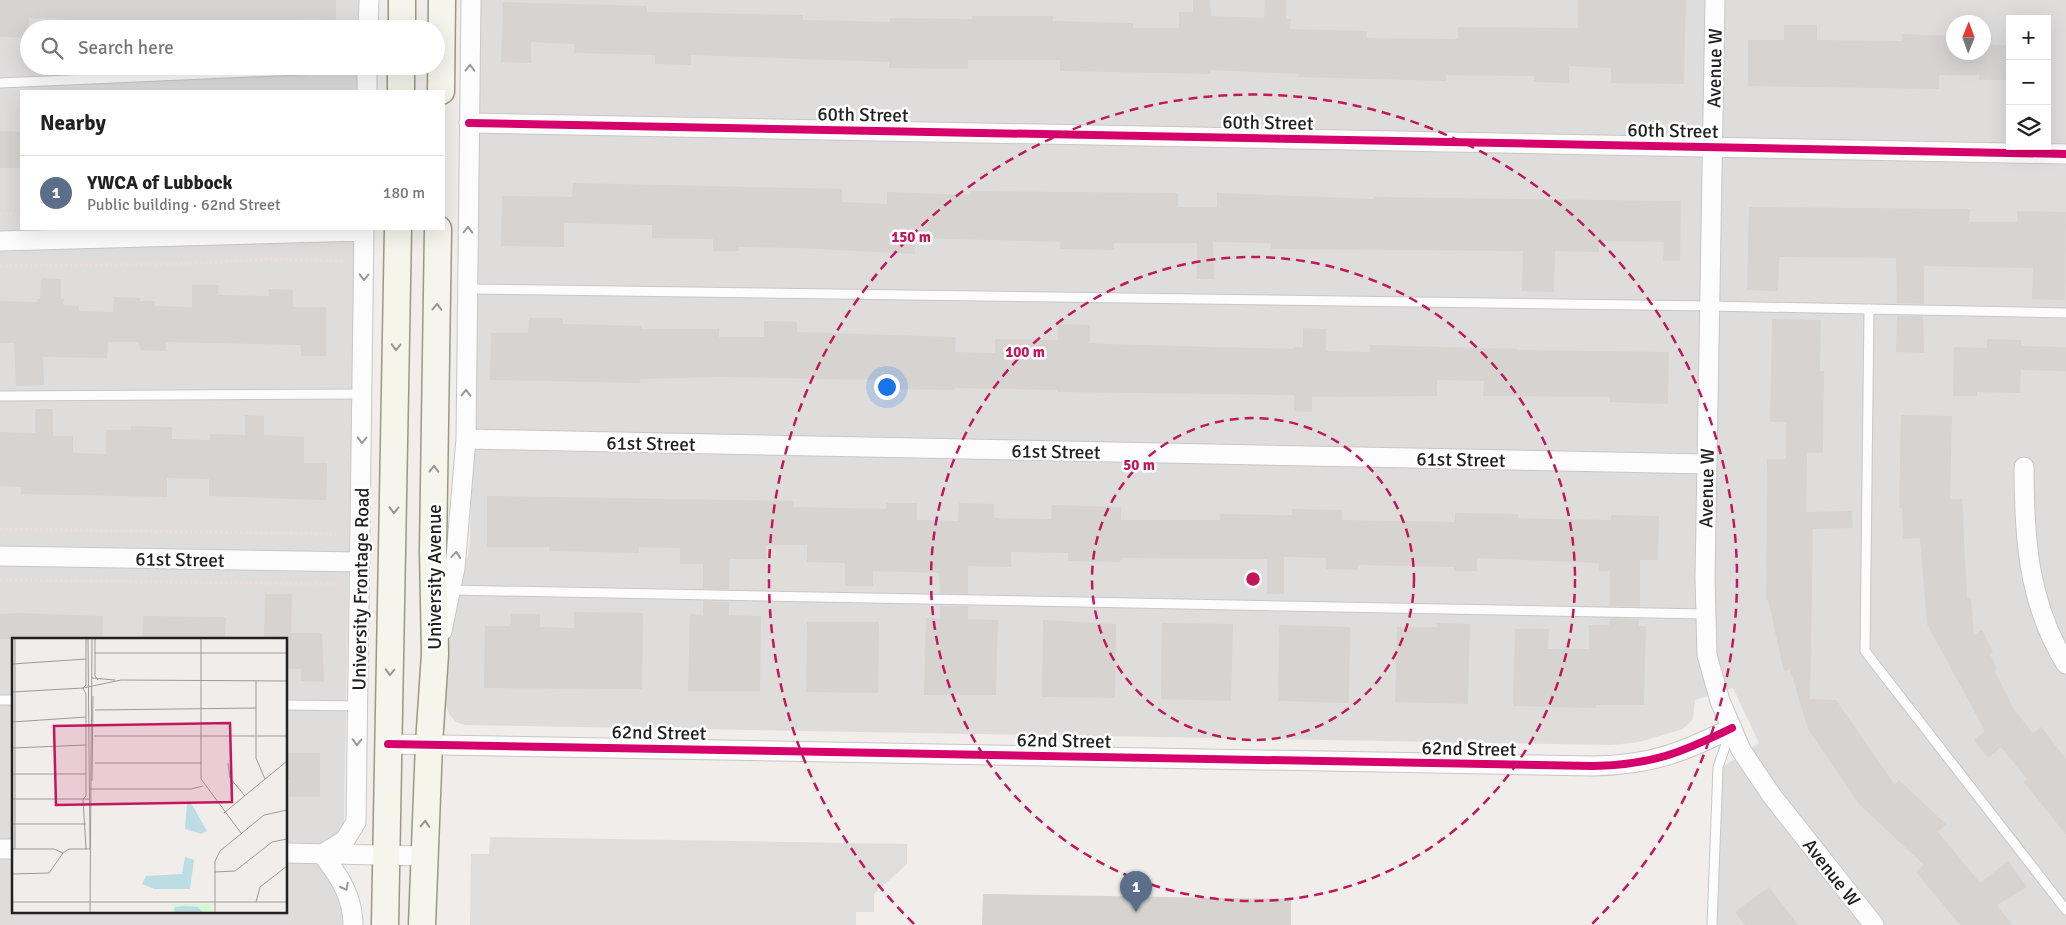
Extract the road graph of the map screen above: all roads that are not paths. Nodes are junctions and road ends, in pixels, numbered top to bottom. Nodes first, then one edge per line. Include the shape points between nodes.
1 (369, 0) edge
2 (402, 0) edge
3 (442, 0) edge
4 (472, 0) edge
5 (1715, 0) edge
6 (368, 20) edge
7 (402, 20) edge
8 (442, 20) edge
9 (184, 75) edge
10 (367, 75) edge
11 (401, 75) edge
12 (441, 75) edge
13 (0, 83) edge
14 (367, 90) edge
15 (401, 90) edge
16 (441, 90) edge
17 (469, 123) junction
18 (1713, 148) junction
19 (2066, 154) edge
20 (364, 230) edge
21 (398, 230) edge
22 (438, 230) edge
23 (0, 241) edge
24 (467, 289) junction
25 (1710, 306) junction
26 (1869, 309) junction
27 (2066, 313) edge
28 (362, 394) junction
29 (0, 396) edge
30 (466, 439) junction
31 (1707, 464) junction
32 (2024, 467) dead end
33 (0, 556) edge
34 (360, 562) junction
35 (451, 590) junction
36 (1705, 614) junction
37 (435, 654) junction
38 (2066, 664) edge
39 (288, 705) edge
40 (358, 706) junction
41 (1732, 728) junction
42 (388, 744) junction
43 (429, 744) junction
44 (288, 853) edge
45 (322, 854) junction
46 (386, 856) junction
47 (423, 856) junction
48 (2066, 910) edge
49 (382, 918) edge
50 (353, 925) edge
51 (422, 925) edge
52 (1712, 925) edge
53 (1874, 925) edge

1 - 6 street
2 - 7 main road
3 - 8 main road
17 -> 4 street
5 - 18 street, Avenue W
9 - 13 lane
10 - 14 street
11 - 15 main road
12 - 16 main road
17 - 18 street, 60th Street
24 -> 17 street
18 - 19 street, 60th Street
18 - 25 street, Avenue W
20 - 23 street
20 -> 28 street, University Frontage Road
21 -> 42 main road
37 -> 22 main road, University Avenue via 433,550
24 - 25 lane
30 -> 24 street
25 - 26 lane
25 - 31 street, Avenue W
26 - 27 lane
26 - 48 lane via 1865,651
28 - 29 lane
28 -> 34 street, University Frontage Road
30 - 31 street, 61st Street
35 -> 30 street
31 - 36 street, Avenue W
32 - 38 street via 2024,525 2030,573 2044,622
33 - 34 street, 61st Street
34 - 40 street, University Frontage Road
35 - 36 lane
35 - 37 street
36 - 41 street, Avenue W via 1706,655
37 - 43 main road, University Avenue
39 - 40 lane
40 -> 45 street, University Frontage Road via 356,822 345,840
41 - 43 street, 62nd Street via 1697,745 1641,763 1593,766
41 - 52 lane via 1718,767
41 - 53 street, Avenue W via 1741,750 1772,796
42 - 43 street, 62nd Street
42 - 46 main road
47 -> 43 main road, University Avenue
44 - 45 street
45 - 46 street
45 -> 50 street via 348,891
46 - 47 street
46 - 49 main road
47 - 51 main road, University Avenue

